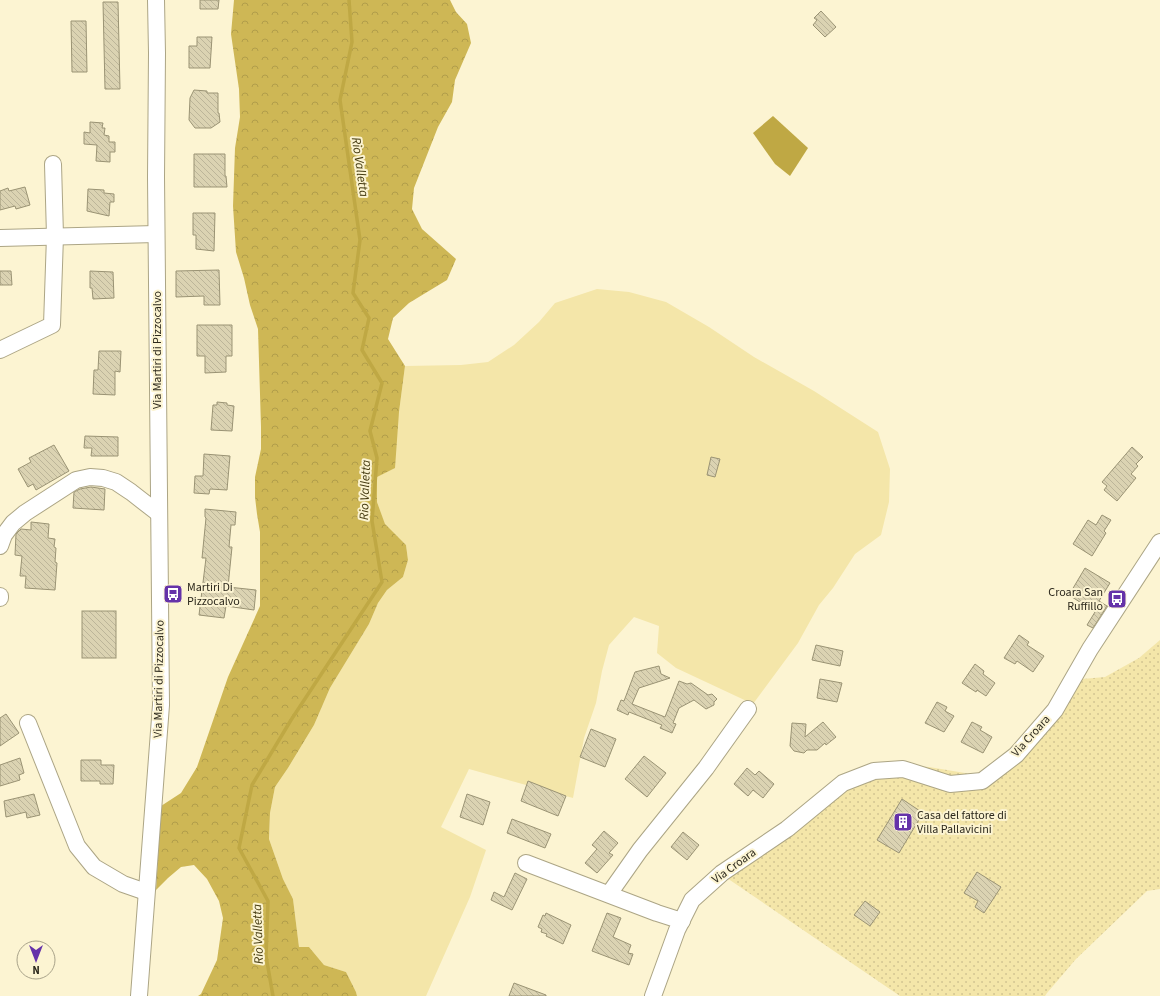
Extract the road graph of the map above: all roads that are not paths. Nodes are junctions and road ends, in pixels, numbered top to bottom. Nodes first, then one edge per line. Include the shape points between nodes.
1 (156, 0) edge
2 (53, 164) dead end
3 (156, 234) junction
4 (55, 236) junction
5 (0, 238) edge
6 (0, 350) edge
7 (158, 513) junction
8 (1160, 542) edge
9 (0, 546) edge
10 (748, 709) dead end
11 (28, 723) dead end
12 (526, 863) dead end
13 (146, 892) junction
14 (609, 894) junction
15 (682, 921) junction
16 (139, 996) edge
17 (653, 996) edge

1 - 3 street, Via Martiri di Pizzocalvo
2 - 4 street
3 - 4 street
3 - 7 street, Via Martiri di Pizzocalvo
4 - 5 street
4 - 6 street via 52,325
7 - 9 street via 116,482 90,477 76,480 13,522
7 - 13 street, Via Martiri di Pizzocalvo via 161,705
8 - 15 street, Via Croara via 1090,650 1055,710 1016,755 982,781 950,784 903,769 874,771 843,783 787,830 722,873 692,900
10 - 14 street
11 - 13 street via 77,846 94,867 123,884
12 - 14 street
13 - 16 street, Via Martiri di Pizzocalvo
14 - 15 street
15 - 17 street, Via Croara

